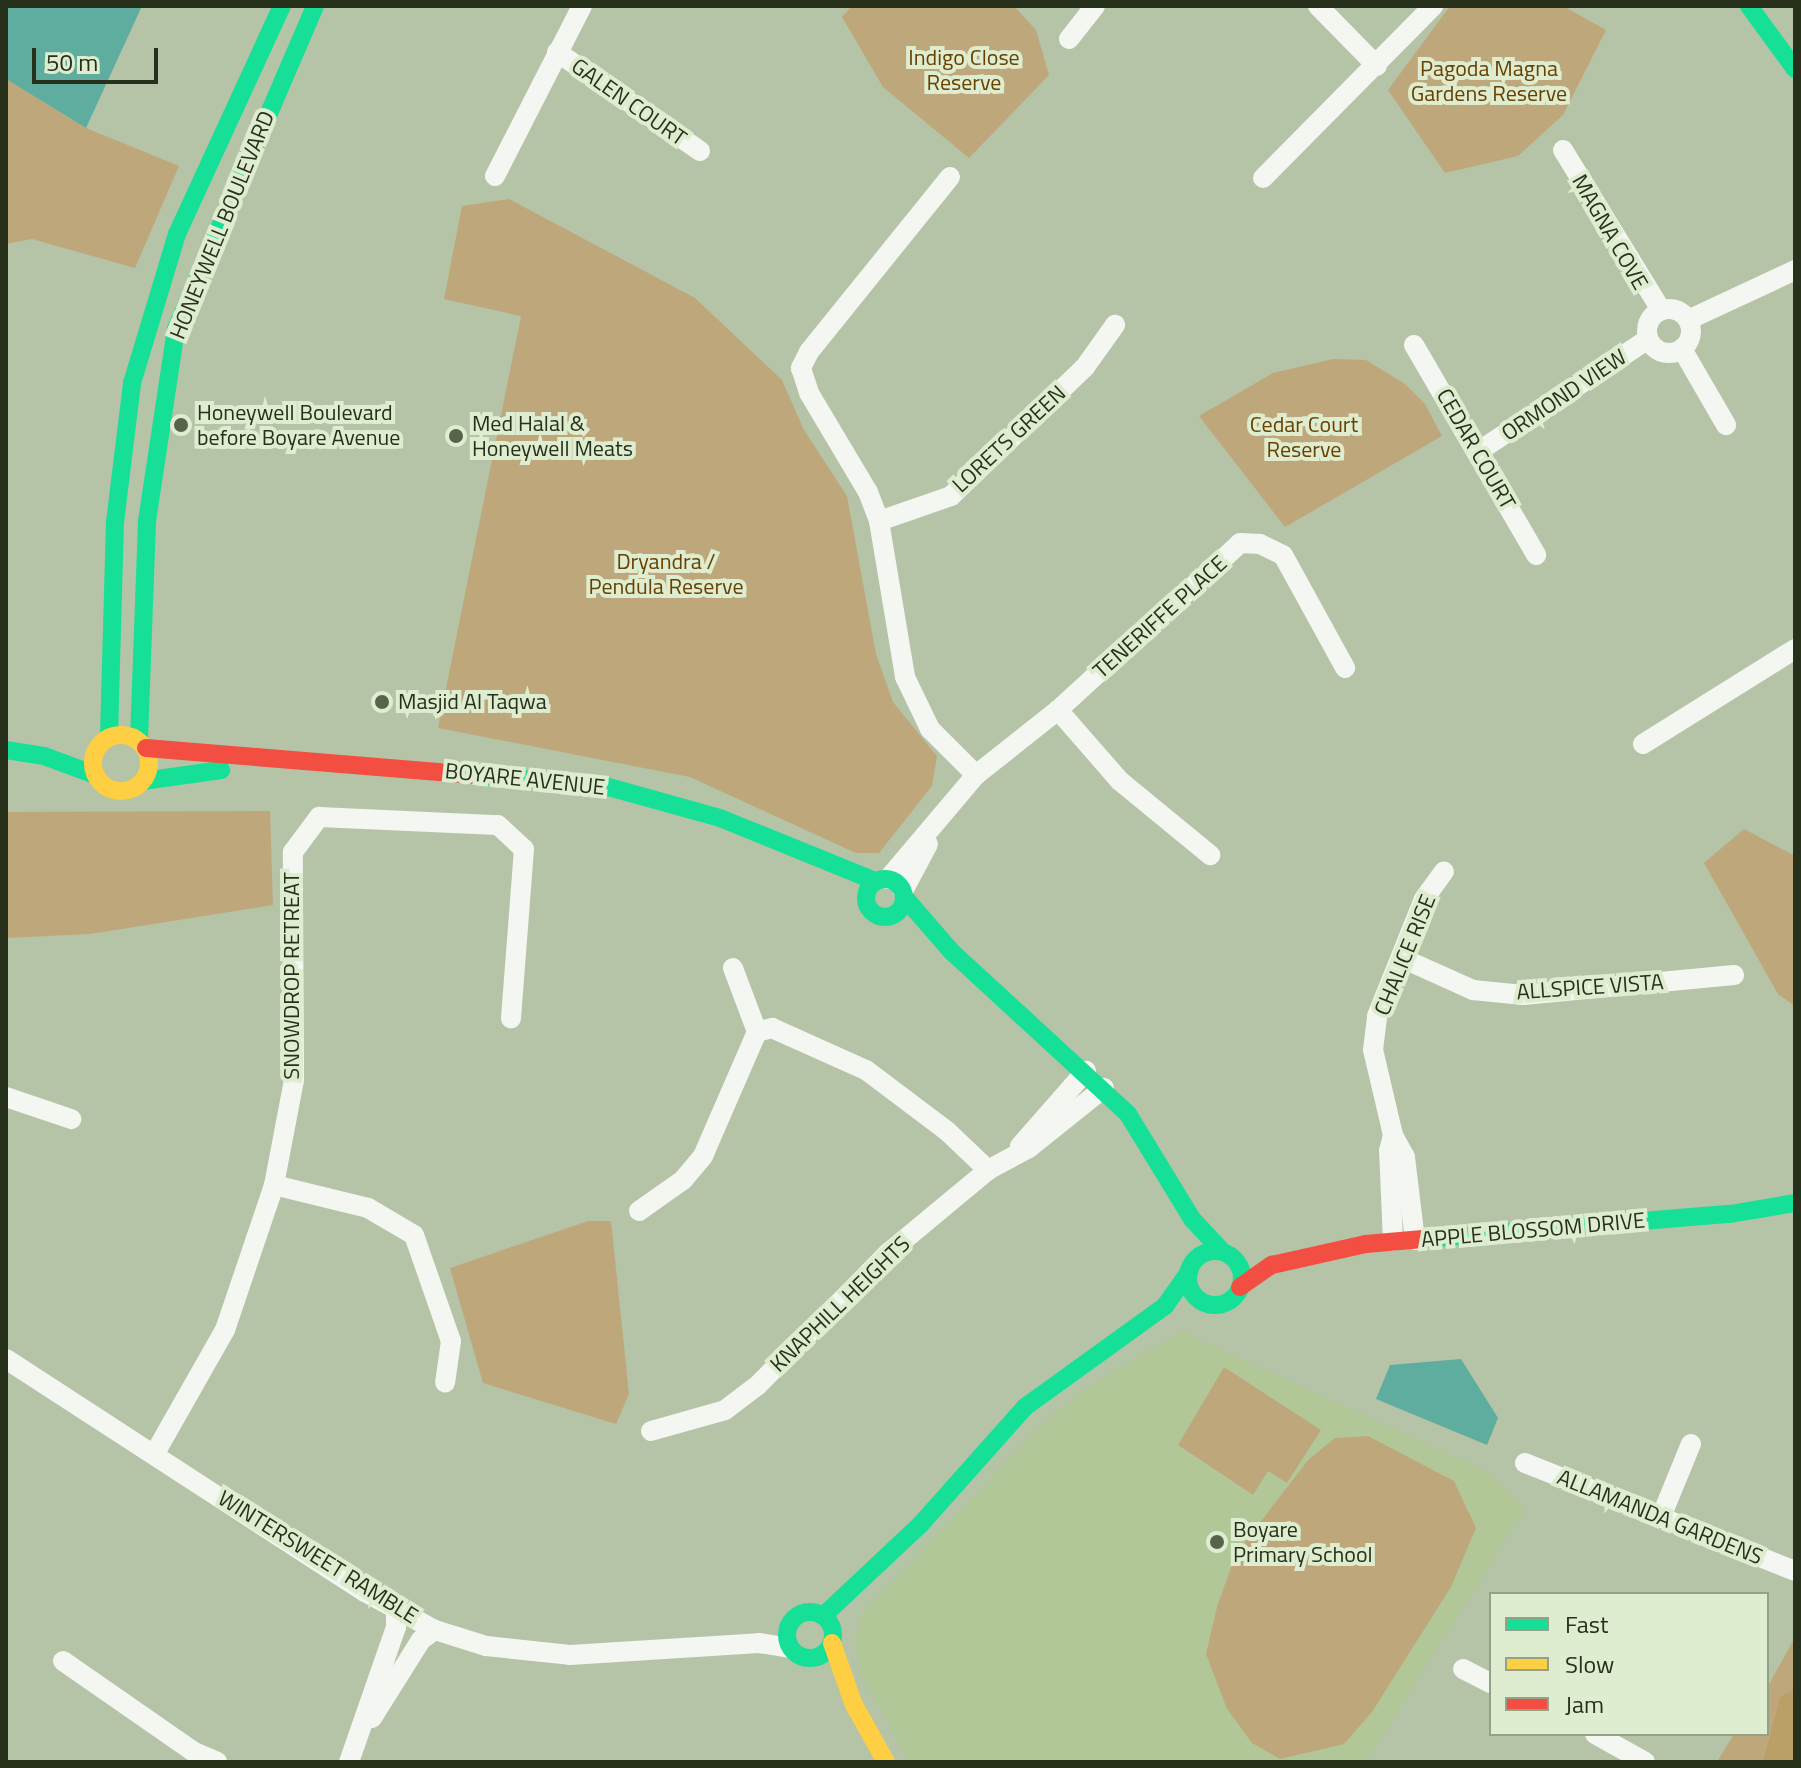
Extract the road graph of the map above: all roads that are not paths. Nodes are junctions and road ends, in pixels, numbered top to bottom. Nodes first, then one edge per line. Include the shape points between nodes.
1 (282, 6) edge
2 (315, 6) edge
3 (582, 6) edge
4 (1095, 6) edge
5 (1318, 6) edge
6 (1433, 6) edge
7 (1749, 6) edge
8 (270, 31) junction
9 (1069, 39) dead end
10 (296, 46) junction
11 (557, 52) junction
12 (1377, 66) junction
13 (1795, 69) edge
14 (1563, 150) dead end
15 (700, 151) dead end
16 (495, 176) dead end
17 (950, 177) dead end
18 (1263, 178) dead end
19 (177, 234) junction
20 (208, 250) junction
21 (1793, 269) edge
22 (1661, 310) junction
23 (1688, 320) junction
24 (1115, 325) dead end
25 (1648, 339) junction
26 (1414, 345) dead end
27 (1682, 349) junction
28 (1726, 425) dead end
29 (1479, 451) junction
30 (147, 521) junction
31 (879, 521) junction
32 (115, 522) junction
33 (1536, 555) dead end
34 (1795, 649) edge
35 (1345, 668) dead end
36 (1058, 710) junction
37 (102, 743) junction
38 (142, 744) junction
39 (1643, 744) dead end
40 (6, 750) edge
41 (44, 756) junction
42 (280, 762) junction
43 (93, 774) junction
44 (976, 775) junction
45 (143, 781) junction
46 (1210, 855) dead end
47 (807, 856) junction
48 (1444, 871) dead end
49 (893, 887) junction
50 (867, 904) junction
51 (889, 917) junction
52 (952, 952) junction
53 (1404, 959) junction
54 (733, 968) dead end
55 (1734, 975) dead end
56 (511, 1019) dead end
57 (757, 1032) junction
58 (1086, 1071) junction
59 (1104, 1088) junction
60 (6, 1097) edge
61 (71, 1119) dead end
62 (1393, 1135) junction
63 (1017, 1154) junction
64 (988, 1170) junction
65 (274, 1185) junction
66 (1795, 1203) edge
67 (639, 1211) dead end
68 (1192, 1219) junction
69 (1415, 1240) junction
70 (1393, 1241) junction
71 (1228, 1254) junction
72 (1272, 1265) junction
73 (1190, 1268) junction
74 (1240, 1287) junction
75 (1206, 1303) junction
76 (1165, 1306) junction
77 (6, 1359) edge
78 (445, 1383) dead end
79 (651, 1431) dead end
80 (1691, 1444) dead end
81 (155, 1453) junction
82 (1525, 1463) dead end
83 (1661, 1517) junction
84 (920, 1525) junction
85 (1795, 1571) edge
86 (396, 1611) junction
87 (823, 1616) junction
88 (435, 1630) junction
89 (832, 1639) junction
90 (795, 1645) junction
91 (63, 1661) dead end
92 (1463, 1669) dead end
93 (1489, 1682) edge
94 (364, 1726) junction
95 (1599, 1736) edge
96 (217, 1762) edge
97 (349, 1762) edge
98 (871, 1762) edge
99 (886, 1762) edge
100 (1645, 1762) edge

1 - 8 street, HONEYWELL BOULEVARD
2 - 10 street, HONEYWELL BOULEVARD
3 - 11 street
4 - 9 street
5 - 12 street
6 - 12 street
7 - 13 street
8 - 10 street
8 - 19 street, HONEYWELL BOULEVARD
10 - 20 street, HONEYWELL BOULEVARD
11 - 15 street, GALEN COURT
11 - 16 street
12 - 18 street
14 - 22 street, MAGNA COVE
17 - 31 street via 801,368 809,393 868,492
19 - 20 street
19 - 32 street, HONEYWELL BOULEVARD via 132,383
20 - 30 street, HONEYWELL BOULEVARD via 176,329
21 - 23 street
22 - 23 street via 1676,310
22 - 25 street via 1648,325
23 - 27 street via 1690,336
24 - 31 street, LORETS GREEN via 1085,367 951,496
25 - 27 street via 1659,351
25 - 29 street, ORMOND VIEW
26 - 29 street, CEDAR COURT
27 - 28 street
29 - 33 street, CEDAR COURT
30 - 32 street
30 - 38 street, HONEYWELL BOULEVARD
31 - 44 street via 905,677 930,729
32 - 37 street, HONEYWELL BOULEVARD
34 - 39 street
35 - 36 street, TENERIFFE PLACE via 1283,555 1260,544 1240,543
36 - 44 street, TENERIFFE PLACE
36 - 46 street via 1120,781
37 - 38 street
37 - 41 street
37 - 43 street
38 - 42 street, BOYARE AVENUE via 269,756
38 - 45 street via 149,761
40 - 41 street
41 - 43 street
42 - 45 street, BOYARE AVENUE via 270,769 197,771
42 - 47 street, BOYARE AVENUE via 494,773 605,786 720,818
43 - 45 street via 115,790
44 - 49 street, TENERIFFE PLACE
47 - 49 street, BOYARE AVENUE
47 - 50 street, BOYARE AVENUE
48 - 53 street, CHALICE RISE via 1424,899
49 - 50 street via 867,891
49 - 51 street via 900,910
49 - 52 street, BOYARE AVENUE
50 - 51 street, BOYARE AVENUE via 876,914
51 - 52 street, BOYARE AVENUE
52 - 58 street, BOYARE AVENUE
53 - 55 street, ALLSPICE VISTA via 1473,990 1523,995
53 - 62 street, CHALICE RISE via 1377,1016 1373,1050
54 - 57 street
56 - 65 street, SNOWDROP RETREAT via 524,849 498,825 319,817 293,852 294,1080
57 - 64 street via 772,1028 803,1038 866,1070 947,1131
57 - 67 street via 703,1156 683,1180
58 - 59 street, BOYARE AVENUE
58 - 63 street, KNAPHILL HEIGHTS
59 - 63 street, KNAPHILL HEIGHTS
59 - 68 street, BOYARE AVENUE via 1128,1114
60 - 61 street
62 - 69 street, CHALICE RISE via 1405,1157
62 - 70 street, CHALICE RISE
63 - 64 street, KNAPHILL HEIGHTS
64 - 79 street, KNAPHILL HEIGHTS via 887,1254 758,1385 725,1410
65 - 78 street via 368,1208 414,1235 451,1341
65 - 81 street, SNOWDROP RETREAT via 225,1330
66 - 69 street, APPLE BLOSSOM DRIVE via 1730,1214
68 - 71 street, BOYARE AVENUE
68 - 73 street
69 - 70 street, APPLE BLOSSOM DRIVE
70 - 72 street, APPLE BLOSSOM DRIVE
71 - 72 street, APPLE BLOSSOM DRIVE
71 - 73 street via 1205,1252
71 - 74 street via 1242,1278
72 - 74 street, APPLE BLOSSOM DRIVE
73 - 75 street via 1191,1290
73 - 76 street
74 - 75 street via 1227,1302
75 - 76 street
76 - 84 street via 1025,1407
77 - 81 street, WINTERSWEET RAMBLE
80 - 83 street
81 - 86 street, WINTERSWEET RAMBLE
82 - 83 street, ALLAMANDA GARDENS
83 - 85 street, ALLAMANDA GARDENS
84 - 87 street
84 - 89 street via 905,1557 863,1595
86 - 88 street, WINTERSWEET RAMBLE
86 - 94 street
87 - 89 street
87 - 90 street via 800,1614
88 - 90 street, WINTERSWEET RAMBLE via 486,1646 570,1655
88 - 94 street via 421,1640
89 - 90 street via 824,1654
89 - 99 street via 854,1705
90 - 98 street via 845,1707
91 - 96 street via 194,1752
92 - 93 street
94 - 97 street
95 - 100 street

